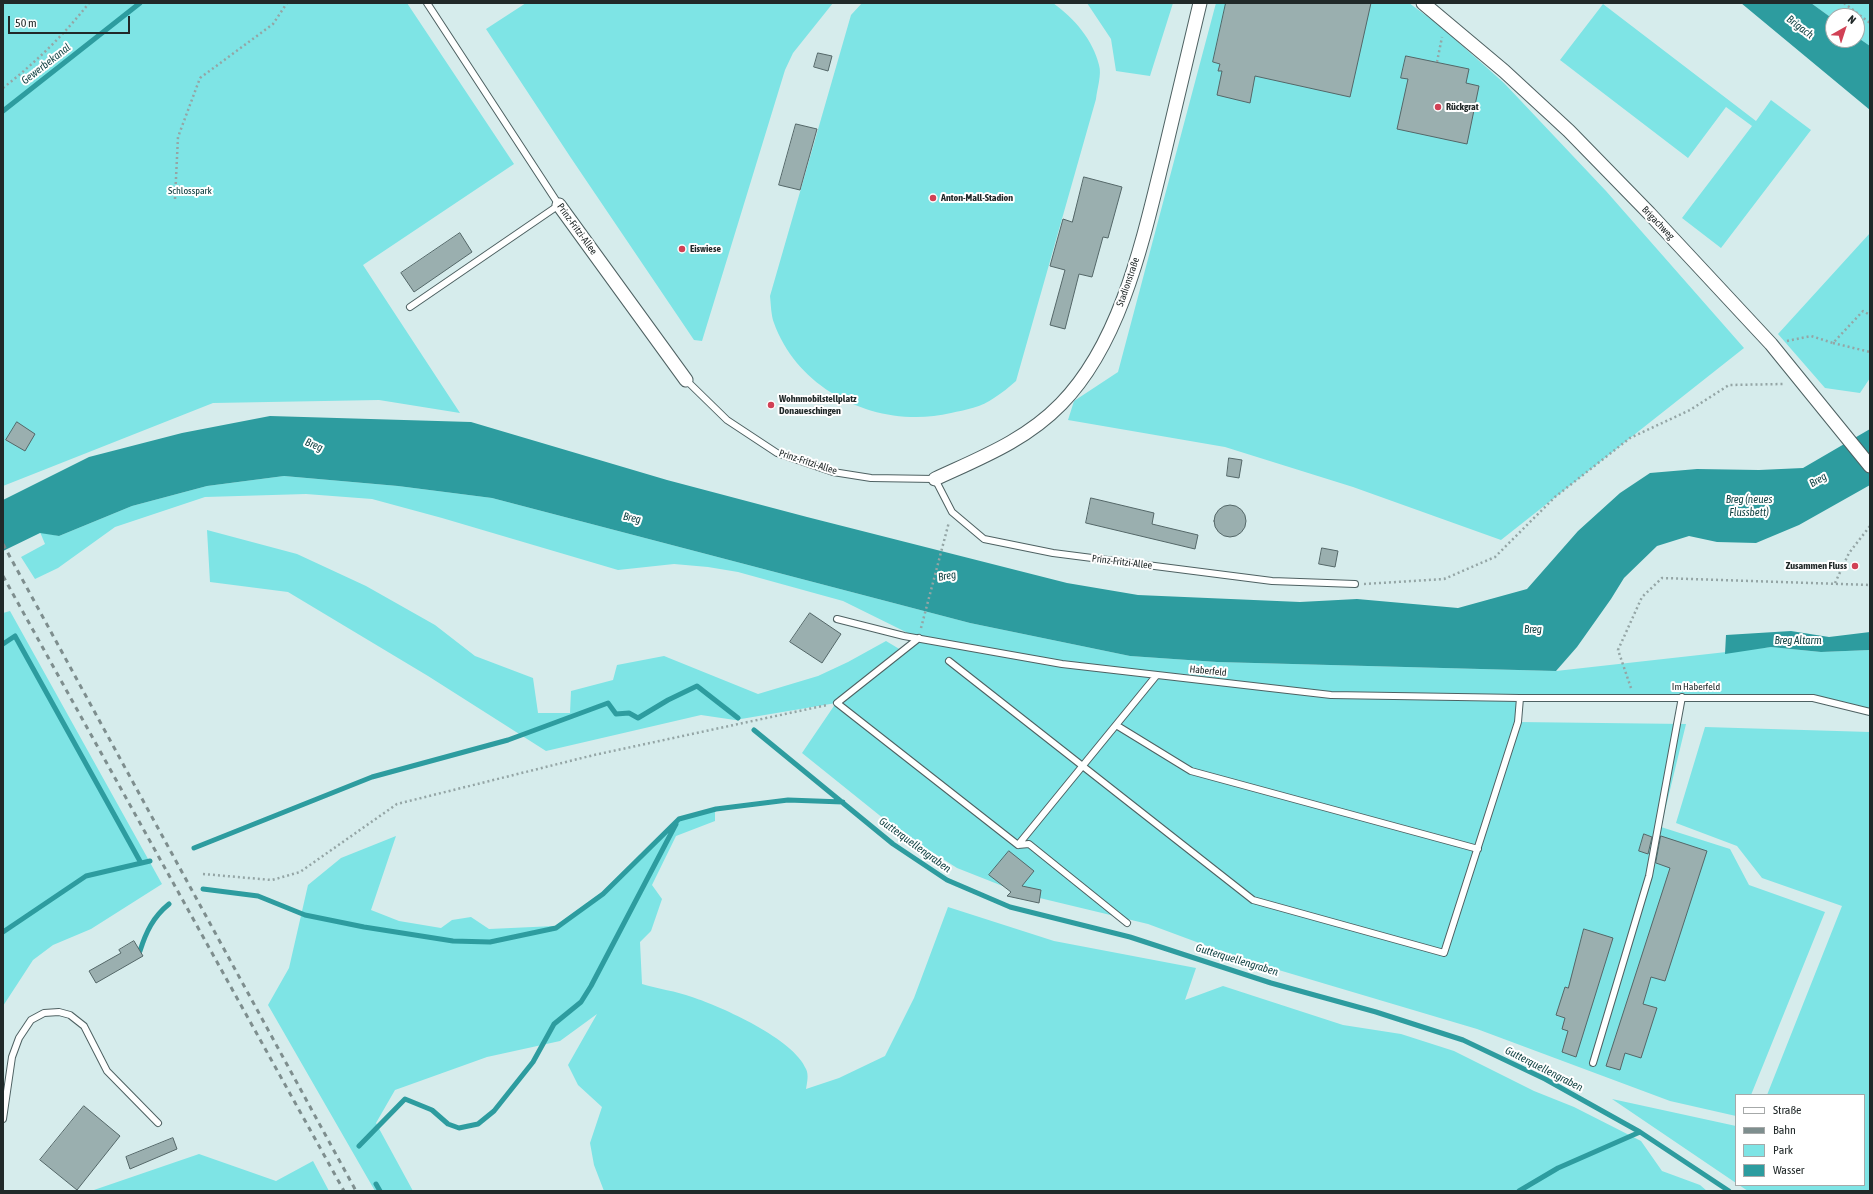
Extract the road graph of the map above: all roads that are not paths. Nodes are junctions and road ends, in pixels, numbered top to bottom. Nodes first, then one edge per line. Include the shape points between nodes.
1 (427, 3) edge
2 (1200, 3) edge
3 (1422, 3) edge
4 (559, 206) junction
5 (410, 307) dead end
6 (686, 380) joint
7 (1870, 466) edge
8 (935, 479) junction
9 (1355, 584) road end
10 (837, 619) dead end
11 (919, 638) junction
12 (949, 661) dead end
13 (1156, 676) junction
14 (1682, 697) junction
15 (1520, 698) junction
16 (1870, 712) edge
17 (1116, 725) junction
18 (1083, 766) junction
19 (1018, 845) junction
20 (1478, 849) junction
21 (1127, 923) dead end
22 (1593, 1063) dead end
23 (3, 1120) edge
24 (158, 1123) dead end

1 - 4 lane, Prinz-Fritzi-Allee
2 - 8 street, Stadionstraße via 1144,237 1122,302 1104,342 1080,382 1062,404 1035,428 998,451
3 - 7 street, Brigachweg via 1504,71 1649,213 1771,344
4 - 5 lane
4 - 6 street, Prinz-Fritzi-Allee
6 - 8 lane, Prinz-Fritzi-Allee via 726,420 777,453 833,472 872,478
8 - 9 lane, Prinz-Fritzi-Allee via 952,512 984,539 1053,553 1272,581
10 - 11 lane, Haberfeld
11 - 13 lane, Haberfeld via 1062,664
11 - 19 lane via 836,703
12 - 18 lane
13 - 15 lane, Haberfeld via 1331,695
13 - 17 lane
14 - 15 lane, Im Haberfeld
14 - 16 lane, Im Haberfeld via 1812,698
14 - 22 lane via 1649,876
15 - 20 lane via 1518,722
17 - 18 lane
17 - 20 lane via 1191,771
18 - 19 lane
18 - 20 lane via 1253,900 1444,953
19 - 21 lane via 1029,844
23 - 24 lane via 12,1057 19,1038 31,1020 44,1012 59,1012 70,1015 84,1026 107,1071

